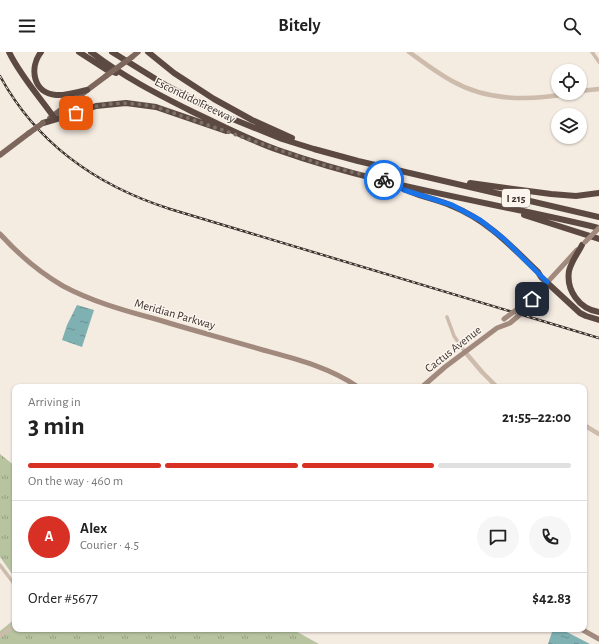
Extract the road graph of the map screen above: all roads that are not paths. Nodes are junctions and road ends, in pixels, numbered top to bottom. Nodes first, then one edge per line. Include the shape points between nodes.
1 (9, 52) edge
2 (41, 52) edge
3 (79, 52) edge
4 (91, 52) edge
5 (112, 52) edge
6 (138, 52) edge
7 (148, 52) edge
8 (409, 52) edge
9 (592, 52) edge
10 (599, 62) edge
11 (129, 78) junction
12 (599, 89) edge
13 (87, 90) junction
14 (587, 90) edge
15 (551, 97) edge
16 (55, 114) junction
17 (43, 123) junction
18 (248, 139) junction
19 (0, 155) edge
20 (358, 161) junction
21 (433, 178) junction
22 (394, 183) junction
23 (599, 193) edge
24 (480, 202) junction
25 (599, 217) edge
26 (599, 228) edge
27 (0, 234) edge
28 (599, 239) edge
29 (584, 244) junction
30 (547, 282) junction
31 (532, 299) junction
32 (599, 312) edge
33 (447, 317) dead end
34 (599, 320) edge
35 (497, 328) junction
36 (465, 352) junction
37 (353, 384) edge
38 (425, 384) edge
39 (494, 384) edge
40 (587, 427) edge
41 (599, 434) edge
42 (0, 565) edge
43 (12, 581) edge
44 (12, 627) edge
45 (586, 632) edge
46 (0, 636) edge
47 (599, 639) edge

1 - 16 highway via 22,74
2 - 13 highway via 36,58 33,70 38,84 44,90 57,95
3 - 11 highway via 108,70
4 - 11 highway, Escondido Freeway / I 215
5 - 20 highway, Escondido Freeway / I 215 via 167,86 223,115 282,139
6 - 13 main road, bridge
7 - 20 highway via 174,73 252,120 287,136
8 - 15 street via 452,82 480,93 507,99
9 - 10 street
11 - 18 highway, Escondido Freeway / I 215
12 - 14 street
13 - 16 main road
16 - 17 main road
17 - 18 highway via 96,106 112,103 140,104 156,107
17 - 19 main road, bridge
18 - 22 highway, Escondido Freeway / I 215 via 320,164
20 - 21 highway, Escondido Freeway / I 215
21 - 23 highway via 551,194 576,196
21 - 25 highway, Escondido Freeway / I 215
22 - 24 highway, Escondido Freeway / I 215
22 - 30 highway via 404,190 452,205 480,220 504,239
24 - 26 highway, Escondido Freeway / I 215
24 - 28 highway
26 - 29 main road, Cactus Avenue, bridge
27 - 37 main road, Meridian Parkway via 39,270 80,294 129,312 307,362
29 - 30 main road, Cactus Avenue
29 - 32 highway via 570,269 569,283 581,304
30 - 31 main road, Cactus Avenue
30 - 34 highway via 580,313
31 - 35 main road, Cactus Avenue, bridge via 504,319
31 - 35 main road, Cactus Avenue, bridge via 529,307 510,323
33 - 36 street via 454,336
35 - 36 main road, Cactus Avenue
36 - 38 main road, Cactus Avenue
36 - 39 street
40 - 41 street
42 - 43 street
44 - 46 street
45 - 47 main road

